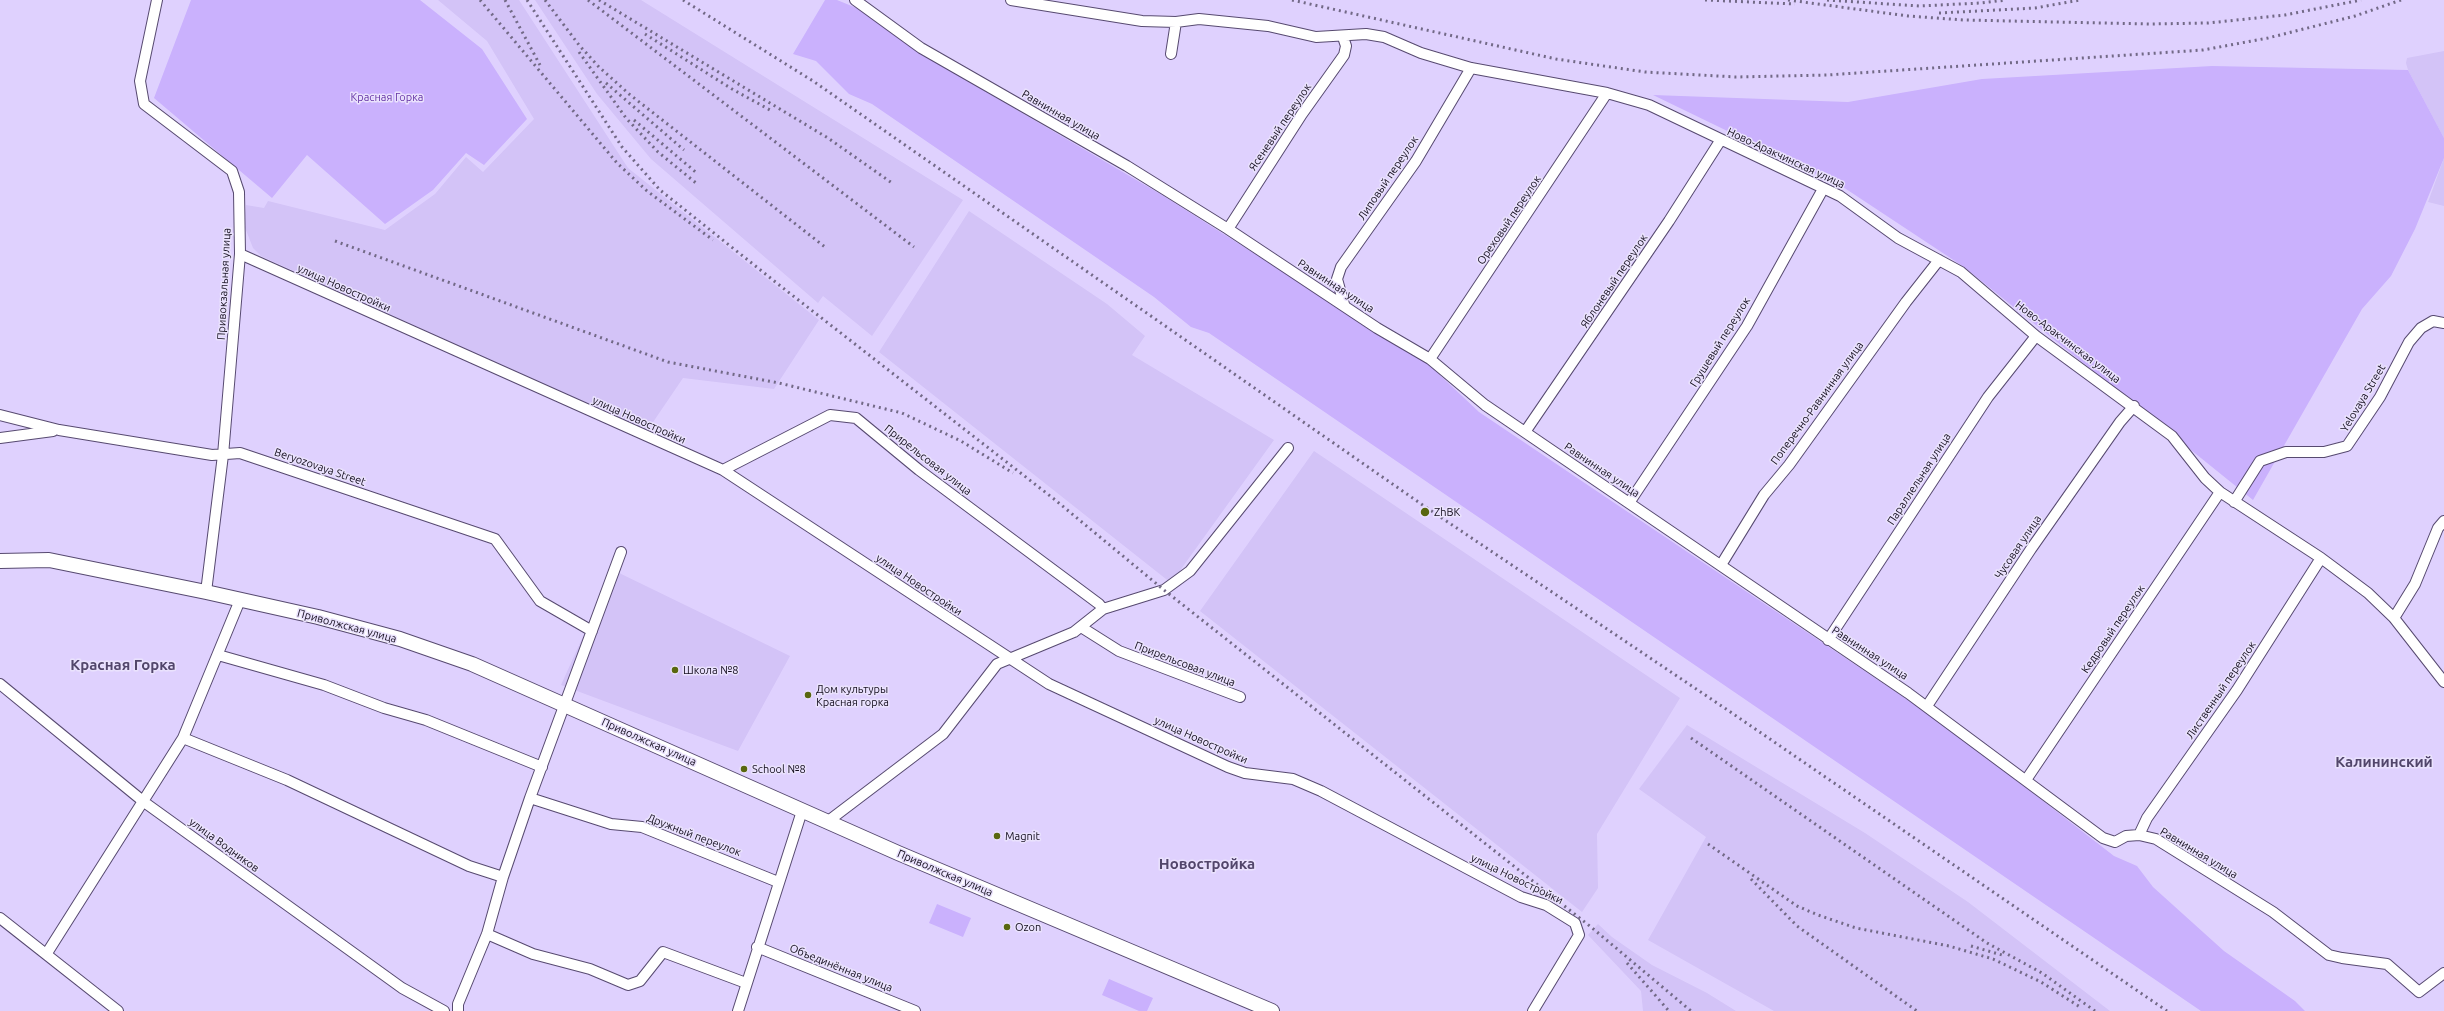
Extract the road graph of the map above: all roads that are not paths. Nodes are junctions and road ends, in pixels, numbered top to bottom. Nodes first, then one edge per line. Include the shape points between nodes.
1 (157, 0) edge
2 (855, 0) edge
3 (1011, 0) edge
4 (1176, 22) junction
5 (1343, 37) junction
6 (1171, 54) dead end
7 (1470, 68) junction
8 (1607, 93) junction
9 (1720, 141) junction
10 (1823, 189) junction
11 (1228, 229) junction
12 (240, 254) junction
13 (1939, 260) junction
14 (1344, 304) junction
15 (2444, 323) edge
16 (2036, 336) junction
17 (1430, 359) junction
18 (2134, 406) junction
19 (0, 415) edge
20 (59, 430) junction
21 (1524, 432) junction
22 (0, 438) edge
23 (1288, 448) dead end
24 (223, 455) junction
25 (723, 470) junction
26 (2220, 492) junction
27 (2234, 502) junction
28 (1629, 503) junction
29 (2444, 521) edge
30 (621, 552) dead end
31 (2321, 558) junction
32 (0, 559) edge
33 (1721, 565) junction
34 (206, 592) junction
35 (240, 600) junction
36 (1103, 609) junction
37 (2394, 618) junction
38 (1081, 626) junction
39 (592, 631) junction
40 (1828, 640) junction
41 (218, 655) junction
42 (1010, 660) junction
43 (2444, 682) edge
44 (0, 684) edge
45 (1240, 698) dead end
46 (565, 704) junction
47 (1927, 706) junction
48 (183, 738) junction
49 (542, 767) junction
50 (2026, 780) junction
51 (530, 798) junction
52 (144, 802) junction
53 (802, 811) junction
54 (827, 822) junction
55 (2139, 835) junction
56 (502, 877) junction
57 (778, 882) junction
58 (0, 918) edge
59 (487, 934) junction
60 (757, 947) junction
61 (47, 954) junction
62 (2444, 973) edge
63 (746, 983) junction
64 (118, 1011) edge
65 (444, 1011) edge
66 (458, 1011) edge
67 (738, 1011) edge
68 (915, 1011) edge
69 (1272, 1011) edge
70 (1533, 1011) edge

1 - 12 street, Привокзальная улица via 140,82 144,104 232,171 239,192
2 - 11 street, Равнинная улица via 921,48 1127,166
3 - 4 street, Ново-Аракчинская улица via 1142,21
4 - 5 street, Ново-Аракчинская улица via 1199,19 1268,26 1316,37
4 - 6 street
5 - 7 street, Ново-Аракчинская улица via 1366,34 1384,37
5 - 11 street, Ясеневый переулок via 1346,46 1344,55 1302,114
7 - 8 street, Ново-Аракчинская улица
7 - 14 street, Липовый переулок via 1416,161 1341,267 1337,279
8 - 9 street, Ново-Аракчинская улица via 1649,105
8 - 17 street, Ореховый переулок
9 - 10 street, Ново-Аракчинская улица
9 - 21 street, Яблоневый переулок via 1669,222
10 - 13 street, Ново-Аракчинская улица via 1840,196 1898,238
10 - 28 street, Грушевый переулок via 1747,326
11 - 14 street, Равнинная улица
12 - 24 street, Привокзальная улица
12 - 25 street, улица Новостройки
13 - 16 street, Ново-Аракчинская улица via 1961,272
13 - 33 street, Поперечно-Равнинная улица via 1789,465 1764,495
14 - 17 street, Равнинная улица via 1377,328
15 - 27 street, Yelovaya Street via 2433,321 2421,328 2409,342 2380,397 2347,446 2324,452 2286,452 2260,462
16 - 18 street, Ново-Аракчинская улица
16 - 40 street, Параллельная улица via 1988,398
17 - 21 street, Равнинная улица via 1485,406
18 - 26 street, Ново-Аракчинская улица via 2172,436 2205,478
18 - 47 street, Чусовая улица via 2120,422 2031,549
19 - 20 street, Beryozovaya Street
20 - 22 street
20 - 24 street, Beryozovaya Street
21 - 28 street, Равнинная улица
23 - 36 street via 1190,571 1164,590
24 - 34 street, Привокзальная улица
24 - 39 street, Beryozovaya Street via 240,453 495,539 540,601
25 - 36 street, Прирельсовая улица via 830,415 856,418 919,470
25 - 42 street, улица Новостройки
26 - 27 street, Ново-Аракчинская улица
26 - 50 street, Кедровый переулок
27 - 31 street, Ново-Аракчинская улица
28 - 33 street, Равнинная улица
29 - 37 street via 2438,528 2415,584
30 - 39 street
31 - 37 street, Ново-Аракчинская улица via 2368,593
31 - 55 street, Лиственный переулок via 2237,690 2147,818
32 - 34 main road, Приволжская улица via 49,560
33 - 40 street, Равнинная улица
34 - 35 main road, Приволжская улица
35 - 41 street
35 - 46 main road, Приволжская улица via 400,639 472,664
36 - 38 street
37 - 43 street, Ново-Аракчинская улица
38 - 42 street via 1074,632
38 - 45 street, Прирельсовая улица via 1119,651
39 - 46 street
40 - 47 street, Равнинная улица
41 - 48 street
41 - 49 street via 324,685 384,708 426,720
42 - 54 street via 997,664 943,734
42 - 70 street, улица Новостройки via 1049,684 1228,767 1244,773 1293,779 1321,791 1521,897 1546,905 1575,923 1579,935
44 - 52 street, улица Водников
46 - 49 street
46 - 53 main road, Приволжская улица
47 - 50 street, Равнинная улица
48 - 52 street
48 - 56 street via 287,780 469,866
49 - 51 street
50 - 55 street, Равнинная улица via 2103,838 2115,842 2126,836
51 - 56 street
51 - 57 street, Дружный переулок via 611,824 642,827
52 - 61 street
52 - 65 street, улица Водников via 402,988
53 - 54 main road, Приволжская улица
53 - 57 street
54 - 69 main road, Приволжская улица
55 - 62 street, Равнинная улица via 2156,839 2273,912 2329,954 2387,964 2419,992
56 - 59 street
57 - 60 street
58 - 61 street
59 - 63 street via 532,954 590,969 628,985 640,981 662,952
59 - 66 street via 458,1004
60 - 63 street
60 - 68 street, Объединённая улица
61 - 64 street
63 - 67 street

